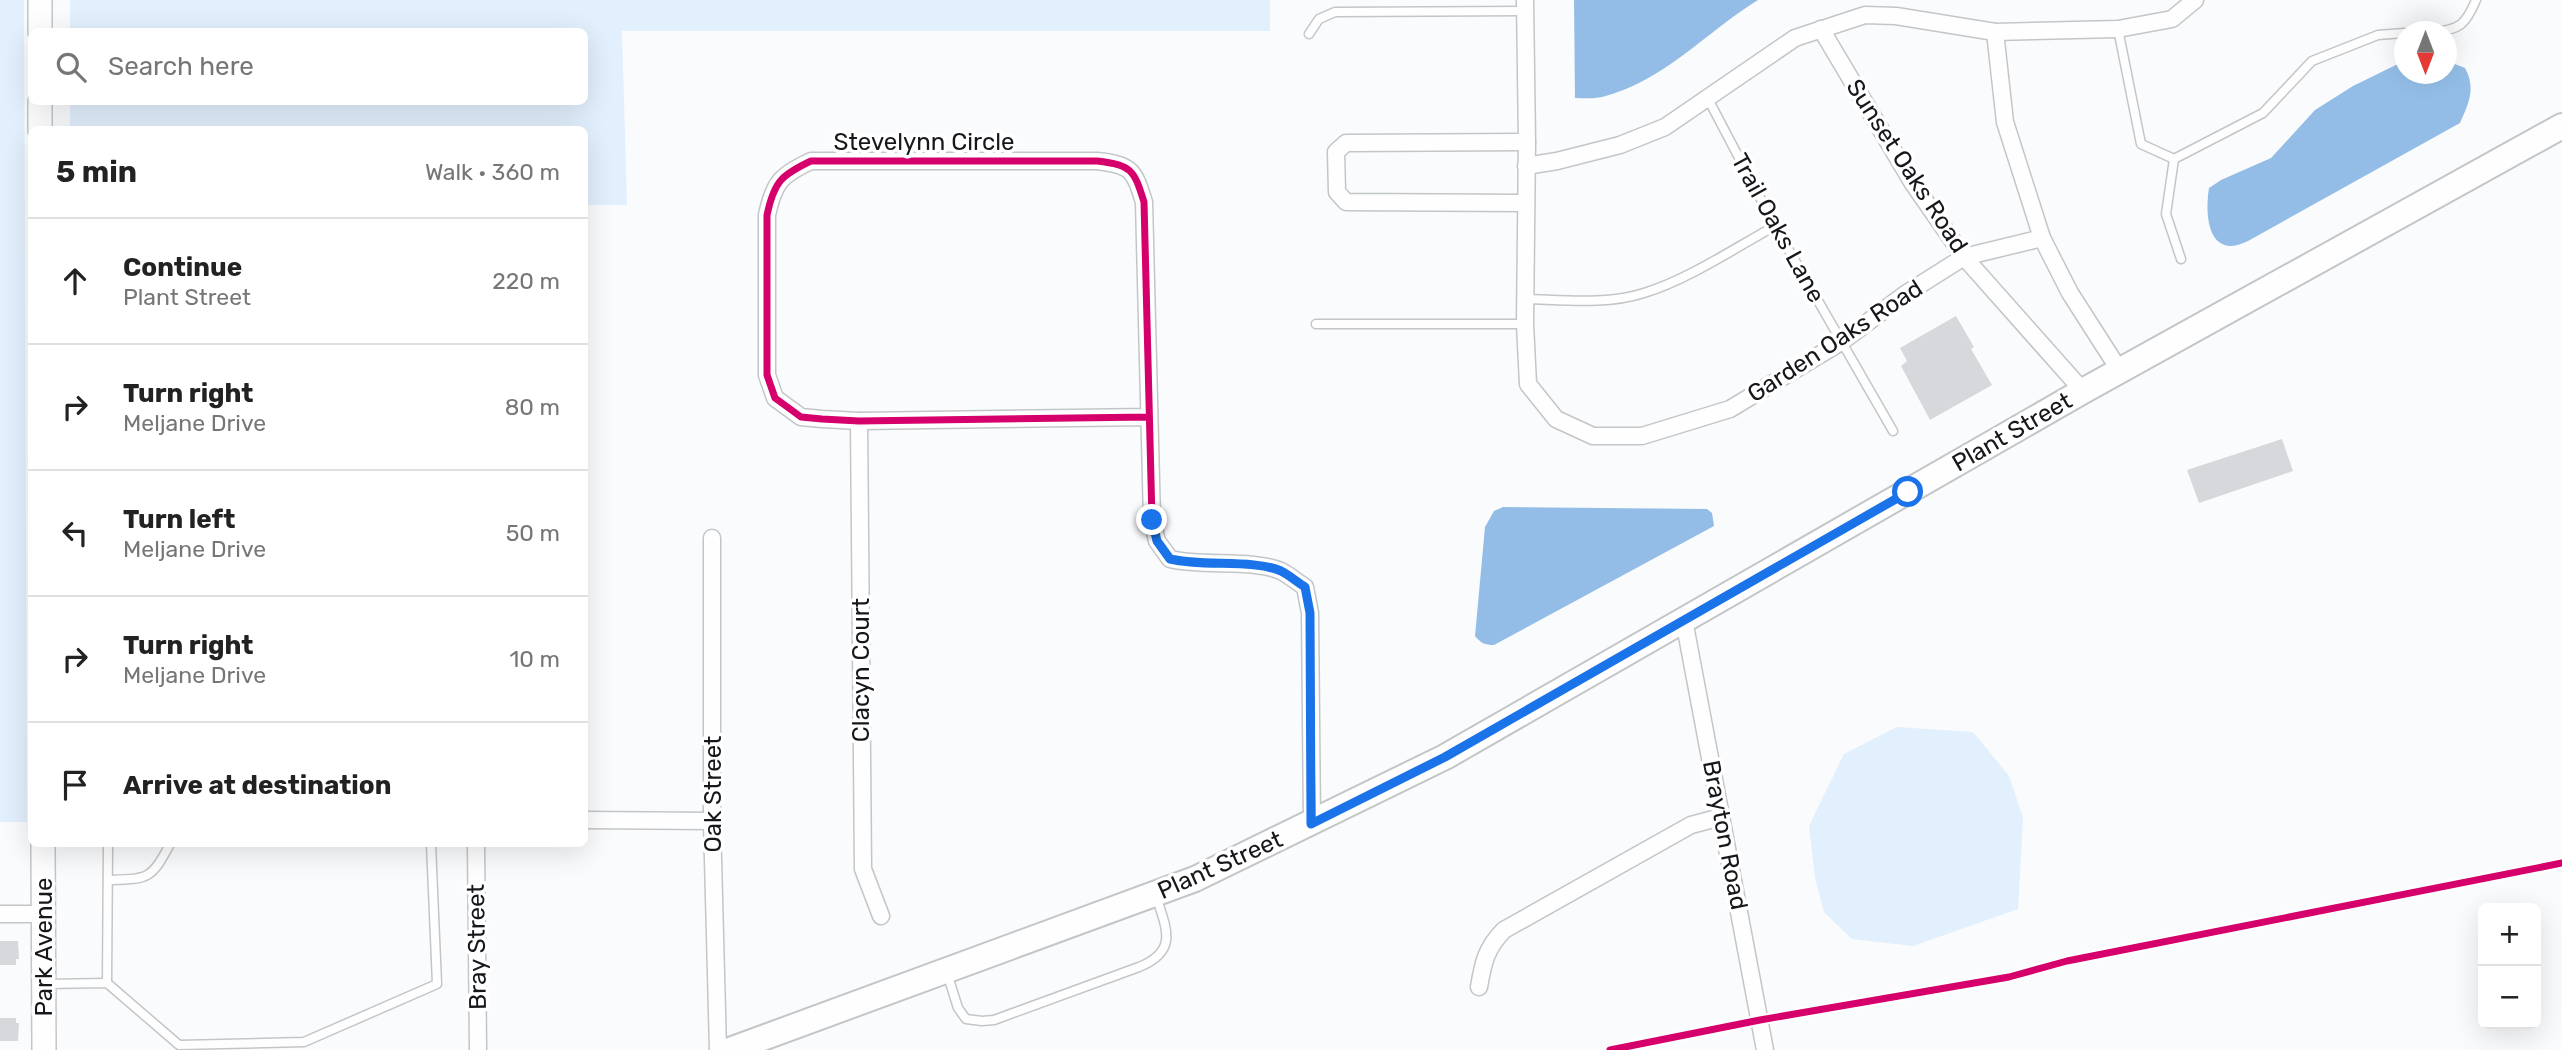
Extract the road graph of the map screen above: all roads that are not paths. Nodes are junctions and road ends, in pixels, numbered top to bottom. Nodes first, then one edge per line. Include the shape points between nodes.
1 (40, 0) edge
2 (2195, 0) edge
3 (2476, 0) edge
4 (1525, 6) edge
5 (2457, 27) edge
6 (40, 28) edge
7 (1821, 29) junction
8 (2118, 29) junction
9 (1995, 32) junction
10 (1309, 34) dead end
11 (2394, 34) edge
12 (1707, 97) junction
13 (40, 105) edge
14 (40, 126) edge
15 (2562, 126) edge
16 (1527, 142) junction
17 (2174, 159) junction
18 (1526, 166) junction
19 (1526, 203) junction
20 (1775, 226) junction
21 (2042, 239) junction
22 (1964, 257) junction
23 (2181, 259) dead end
24 (1525, 299) junction
25 (1316, 324) dead end
26 (1525, 324) junction
27 (1841, 342) junction
28 (2120, 371) junction
29 (2083, 391) junction
30 (1149, 417) junction
31 (859, 421) junction
32 (1892, 431) dead end
33 (712, 538) dead end
34 (1684, 620) junction
35 (1721, 817) junction
36 (588, 820) edge
37 (712, 821) junction
38 (1311, 824) junction
39 (43, 847) edge
40 (108, 847) edge
41 (168, 847) edge
42 (431, 847) edge
43 (476, 847) edge
44 (108, 880) junction
45 (1155, 894) junction
46 (0, 914) edge
47 (44, 914) junction
48 (881, 916) dead end
49 (946, 971) junction
50 (107, 983) junction
51 (43, 984) junction
52 (1479, 987) dead end
53 (305, 1046) edge
54 (44, 1050) edge
55 (478, 1050) edge
56 (718, 1050) edge
57 (730, 1050) edge
58 (1765, 1050) edge

1 - 6 street
2 - 8 street via 2172,19
3 - 5 lane via 2468,19
4 - 10 lane via 1335,12 1319,19
4 - 16 street, Garden Oaks Road
7 - 9 street via 1865,15
7 - 12 street via 1795,38
7 - 22 street, Sunset Oaks Road via 1912,182
8 - 9 street
8 - 17 lane via 2141,144
9 - 21 street via 2005,122
11 - 17 lane via 2378,35 2312,61 2263,113
12 - 18 street via 1665,127 1620,145
12 - 20 lane, Trail Oaks Lane
13 - 14 street
15 - 28 main road, Plant Street
16 - 18 street, Garden Oaks Road
16 - 19 street via 1346,143 1336,152 1337,192 1346,202
17 - 23 lane via 2166,214
18 - 19 street, Garden Oaks Road
19 - 24 street, Garden Oaks Road
20 - 24 lane via 1642,294 1591,301
20 - 27 lane, Trail Oaks Lane
21 - 22 street, Garden Oaks Road
21 - 28 street
22 - 27 street, Garden Oaks Road
22 - 29 street, Sunset Oaks Road
24 - 26 street, Garden Oaks Road
25 - 26 lane
26 - 27 street, Garden Oaks Road via 1528,384 1556,419 1592,436 1642,436 1730,409
27 - 32 lane, Trail Oaks Lane
28 - 29 main road, Plant Street
29 - 34 main road, Plant Street
30 - 31 street, Stevelynn Circle
30 - 31 street, Stevelynn Circle via 1144,202 1136,176 1120,163 811,161 788,171 772,190 767,215 767,375 775,398 801,417
30 - 38 street via 1152,520 1157,541 1170,559 1260,566 1281,571 1305,587 1310,613
31 - 48 street, Clacyn Court via 863,869
33 - 37 street, Oak Street
34 - 35 street, Brayton Road
34 - 38 main road, Plant Street via 1445,757
35 - 52 street via 1691,825 1504,930 1491,944
35 - 58 street, Brayton Road
36 - 37 street
37 - 56 street, Oak Street
38 - 45 main road, Plant Street
39 - 47 street, Park Avenue
40 - 44 lane
41 - 44 lane via 157,869 147,876
42 - 53 lane via 438,984
43 - 55 street, Bray Street
44 - 50 lane
45 - 49 main road, Plant Street
45 - 49 lane via 1166,942 1162,954 1139,967 982,1021 965,1019
46 - 47 street
47 - 51 street, Park Avenue
49 - 57 main road, Plant Street
50 - 51 lane
50 - 53 lane via 180,1045
51 - 54 street, Park Avenue

